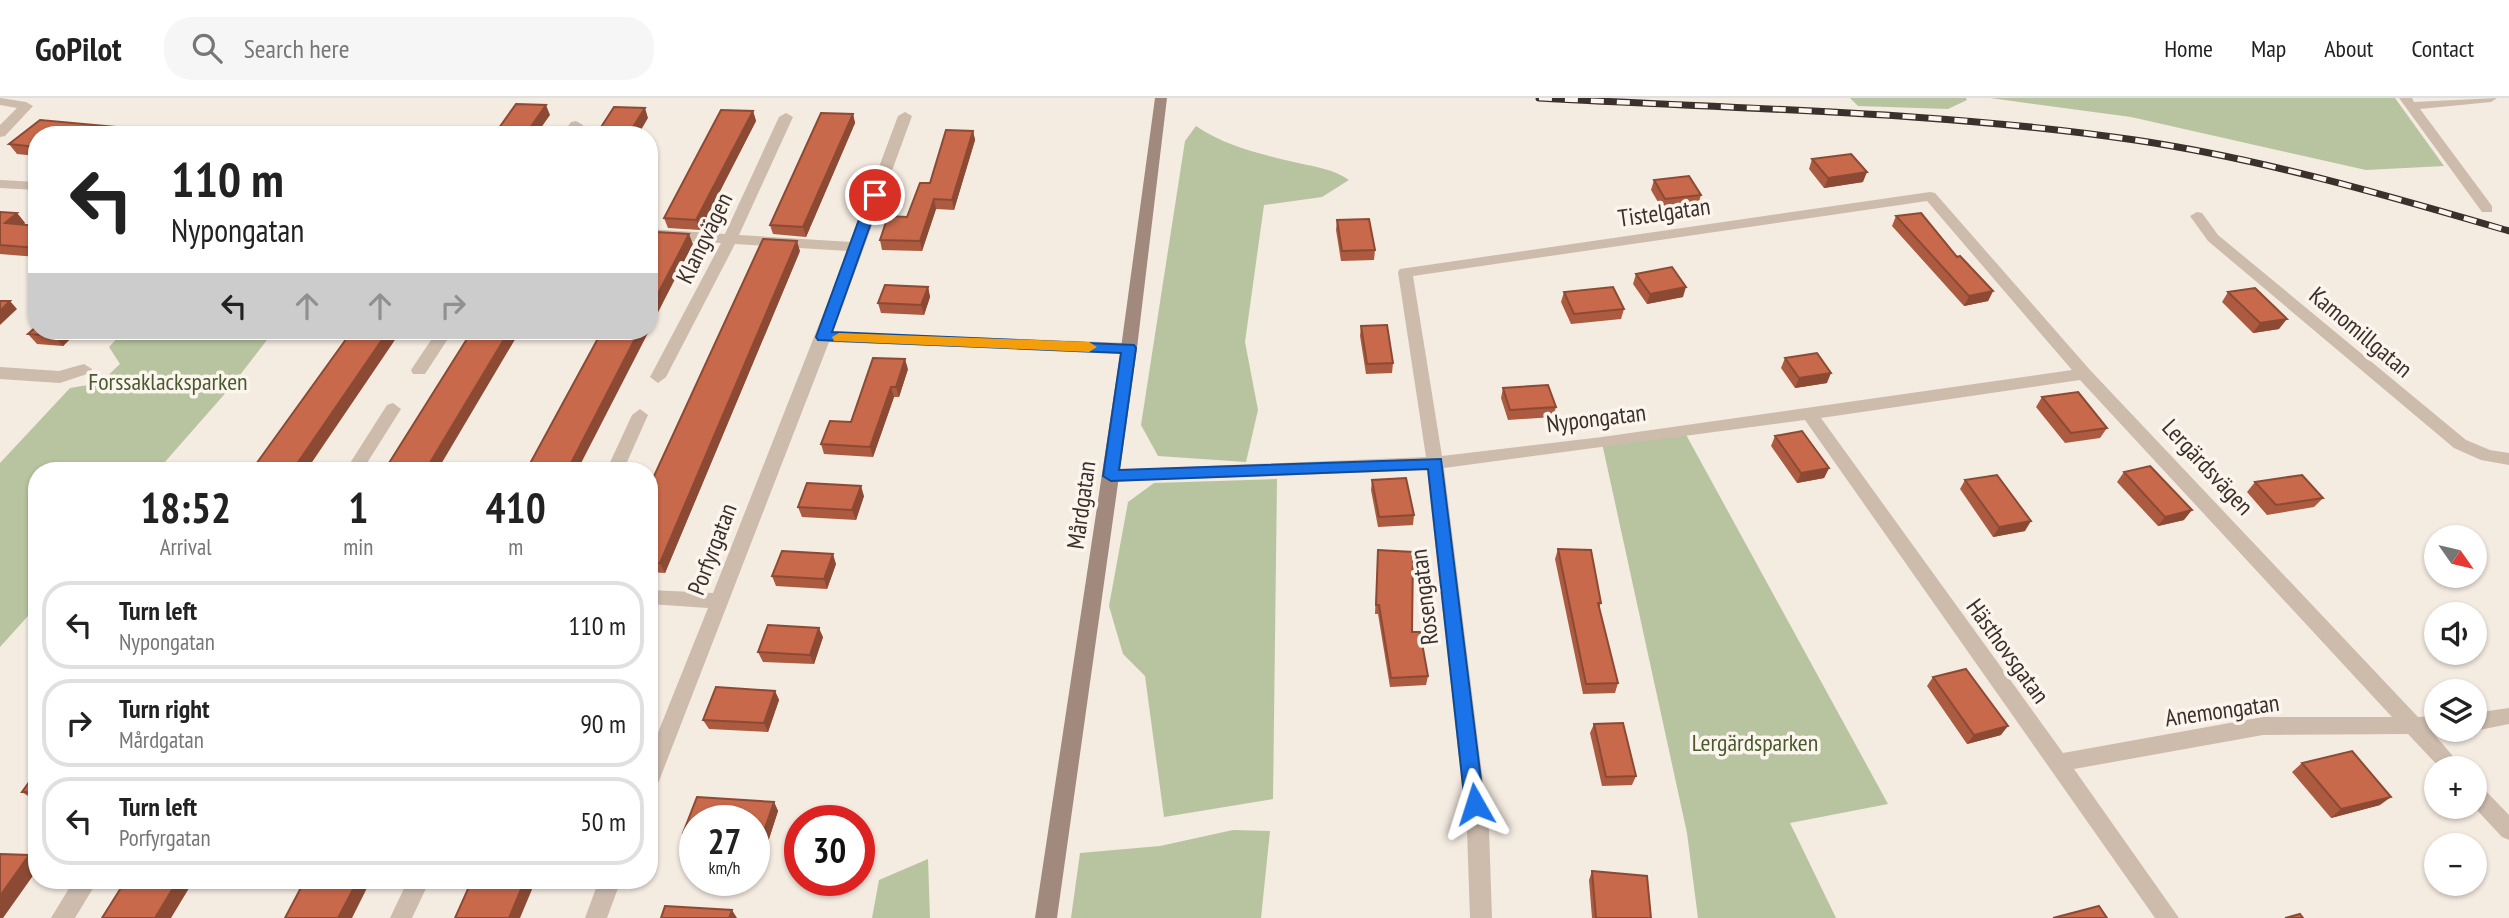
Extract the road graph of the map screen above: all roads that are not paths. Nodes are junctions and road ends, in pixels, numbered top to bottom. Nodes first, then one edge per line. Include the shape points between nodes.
1 (1161, 98) edge
2 (2491, 98) edge
3 (0, 101) edge
4 (2408, 102) edge
5 (905, 116) dead end
6 (786, 117) dead end
7 (0, 132) edge
8 (0, 184) edge
9 (28, 186) edge
10 (1930, 196) joint
11 (2487, 209) dead end
12 (2197, 216) dead end
13 (658, 235) edge
14 (730, 239) junction
15 (855, 247) junction
16 (1405, 272) joint
17 (823, 337) junction
18 (439, 340) edge
19 (1129, 348) junction
20 (84, 369) dead end
21 (419, 370) dead end
22 (0, 373) edge
23 (2084, 374) junction
24 (658, 377) dead end
25 (393, 409) dead end
26 (1808, 412) junction
27 (640, 415) dead end
28 (2509, 459) edge
29 (359, 462) edge
30 (618, 462) edge
31 (1435, 463) junction
32 (1111, 476) junction
33 (658, 598) edge
34 (720, 601) junction
35 (2509, 716) edge
36 (2487, 720) edge
37 (2415, 726) junction
38 (2424, 726) edge
39 (2443, 756) edge
40 (658, 757) edge
41 (2059, 763) junction
42 (2487, 806) edge
43 (2509, 830) edge
44 (81, 889) edge
45 (415, 889) edge
46 (607, 889) edge
47 (62, 918) edge
48 (401, 918) edge
49 (596, 918) edge
50 (1046, 918) edge
51 (1481, 918) edge
52 (2168, 918) edge

1 - 19 street, Mårdgatan
2 - 4 street
3 - 7 street via 26,106
4 - 11 street
5 - 15 street, Porfyrgatan
6 - 14 street, Klangvägen
8 - 9 street
10 - 16 street, Tistelgatan
10 - 23 street, Lergärdsvägen
12 - 28 street, Kamomillgatan via 2213,238 2460,444 2487,456
13 - 14 street
14 - 15 street
14 - 24 street, Klangvägen
15 - 17 street, Porfyrgatan
16 - 31 street, Rosengatan
17 - 19 street
17 - 34 street, Porfyrgatan
18 - 21 street
19 - 32 street, Mårdgatan
20 - 22 street via 60,377
23 - 26 street, Nypongatan
23 - 37 street, Lergärdsvägen
25 - 29 street
26 - 31 street, Nypongatan
26 - 41 street, Hästhovsgatan
27 - 30 street
31 - 32 street, Nypongatan
31 - 51 street, Rosengatan via 1478,830
32 - 50 street, Mårdgatan
33 - 34 street
34 - 40 street, Porfyrgatan
35 - 36 street
37 - 38 street, Anemongatan
37 - 39 street, Lergärdsvägen
37 - 41 street, Anemongatan via 2263,726
41 - 52 street, Hästhovsgatan
42 - 43 street
44 - 47 street
45 - 48 street
46 - 49 street

